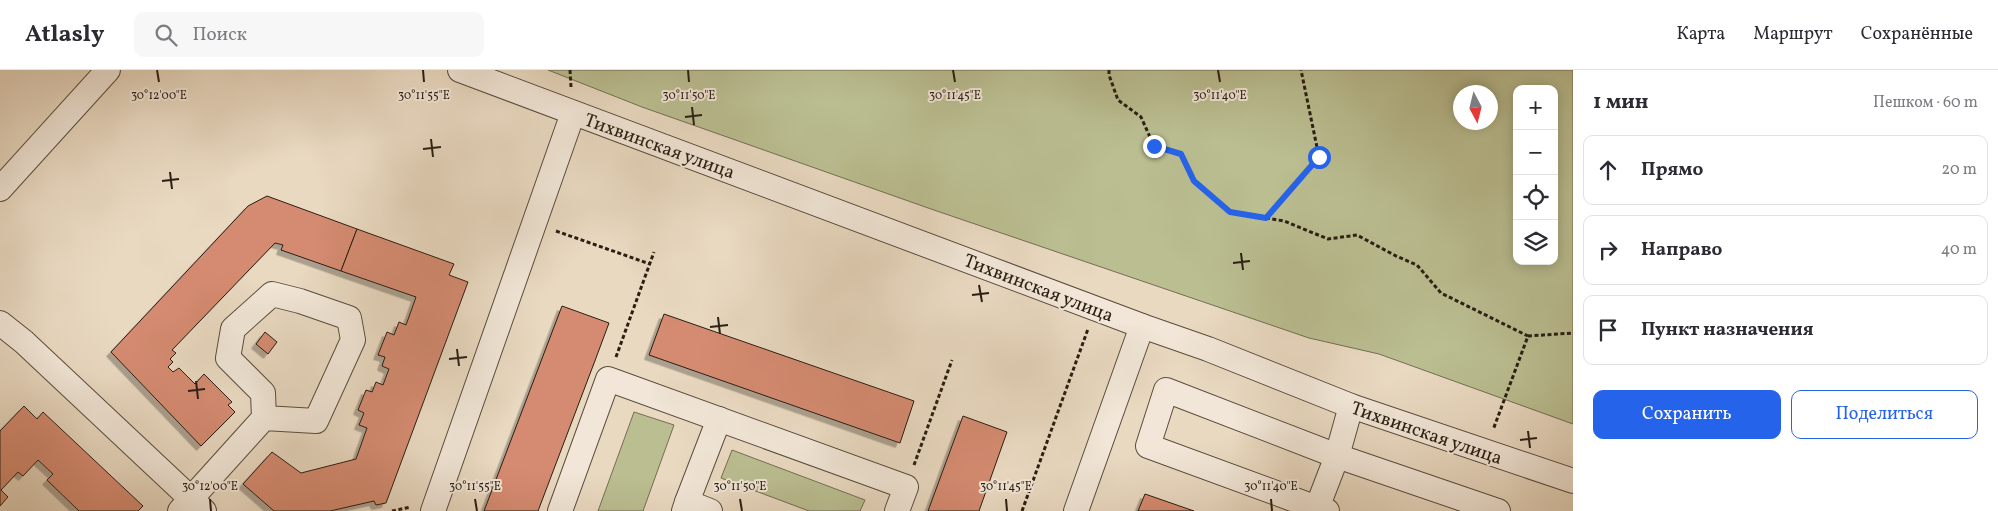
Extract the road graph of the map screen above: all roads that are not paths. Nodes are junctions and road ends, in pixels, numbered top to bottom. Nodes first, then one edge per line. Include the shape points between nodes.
1 (108, 70) edge
2 (460, 70) edge
3 (573, 113) junction
4 (0, 189) edge
5 (0, 323) edge
6 (1142, 326) junction
7 (1352, 406) junction
8 (264, 418) junction
9 (719, 419) junction
10 (1337, 456) junction
11 (1573, 481) edge
12 (192, 507) edge
13 (685, 507) edge
14 (1322, 510) edge
15 (433, 511) edge
16 (560, 511) edge
17 (710, 511) edge
18 (897, 511) edge
19 (1076, 511) edge
20 (1498, 511) edge

1 - 4 street
2 - 3 street
3 - 6 street, Тихвинская улица
3 - 15 street, Тихвинская улица
5 - 12 street via 24,342
6 - 7 street, Тихвинская улица
6 - 19 street
7 - 10 street
7 - 11 street, Тихвинская улица
8 - 8 street via 263,393 228,358 233,329 272,294 349,318 353,340 316,422
8 - 12 street
9 - 13 street
9 - 16 street via 608,379
9 - 18 street via 906,487
10 - 14 street
10 - 14 street via 1166,390 1148,446
10 - 20 street
13 - 17 street

